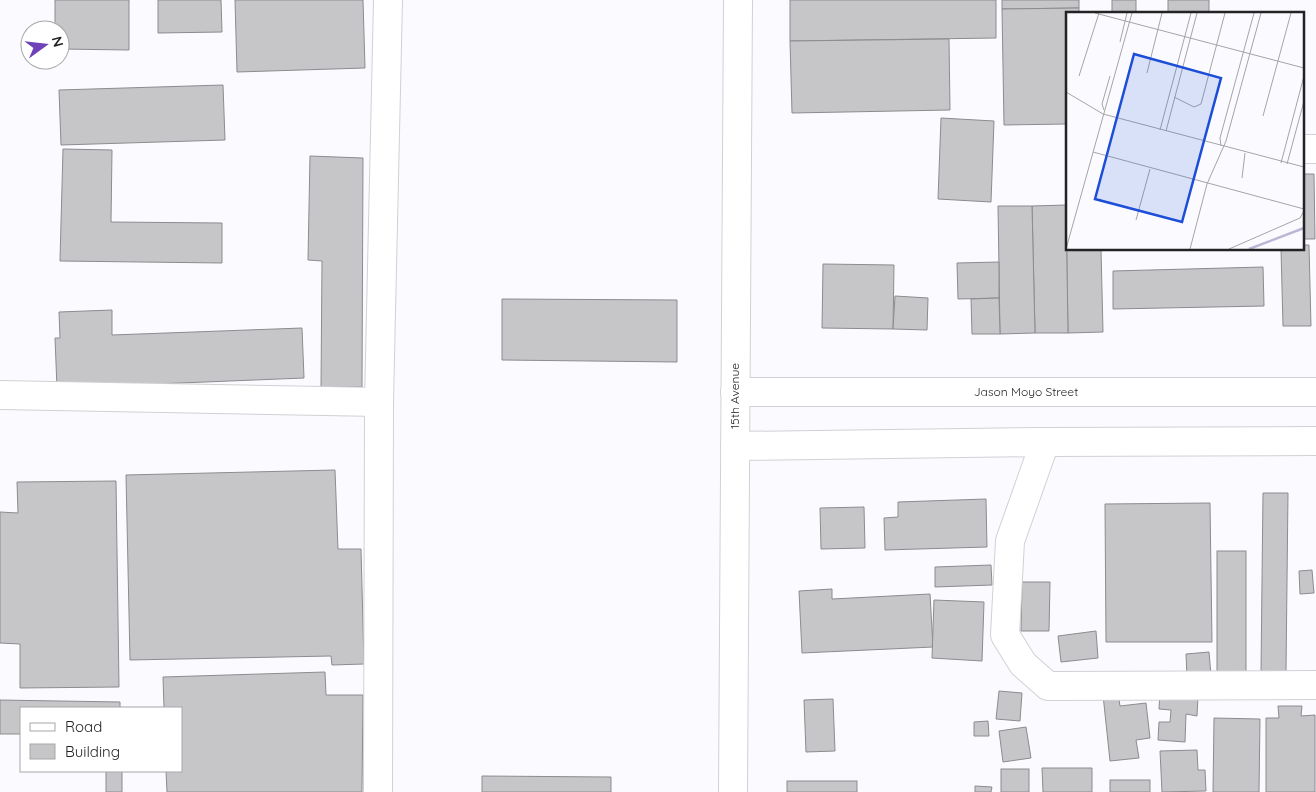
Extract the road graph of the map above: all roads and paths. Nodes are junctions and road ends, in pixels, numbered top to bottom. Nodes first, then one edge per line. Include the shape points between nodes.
1 (388, 0) edge
2 (738, 0) edge
3 (735, 392) junction
4 (1316, 392) edge
5 (0, 395) edge
6 (379, 402) junction
7 (1316, 441) edge
8 (1045, 442) junction
9 (735, 446) junction
10 (1316, 685) edge
11 (378, 792) edge
12 (733, 792) edge

1 - 6 street
2 - 3 street, 15th Avenue
3 - 4 street, Jason Moyo Street
3 - 9 street, 15th Avenue
5 - 6 street
6 - 11 street
7 - 8 street
8 - 9 street
8 - 10 street via 1010,541 1005,635 1023,664 1048,686
9 - 12 street, 15th Avenue

